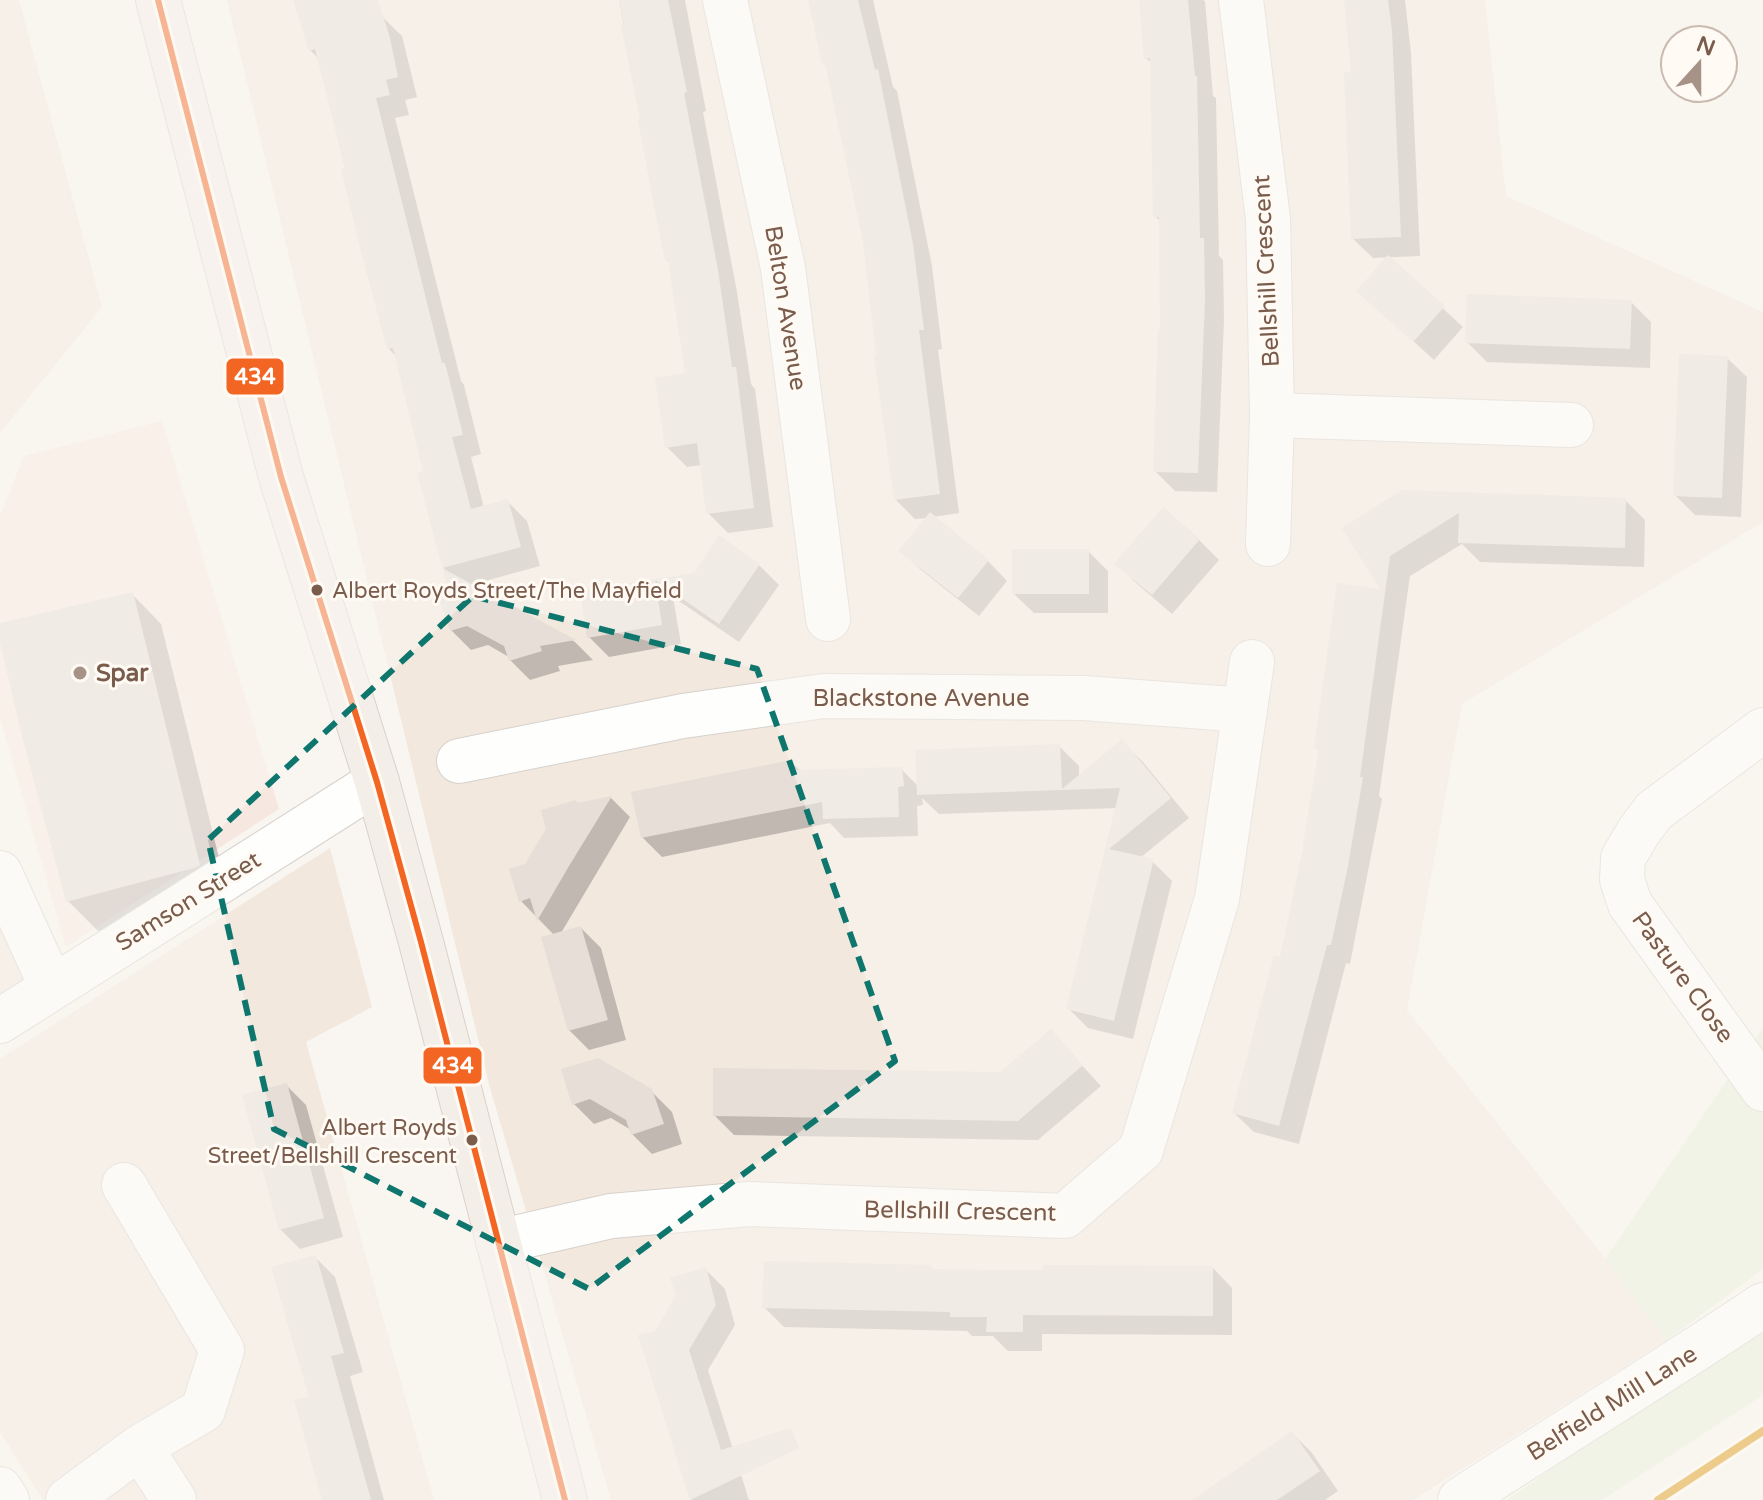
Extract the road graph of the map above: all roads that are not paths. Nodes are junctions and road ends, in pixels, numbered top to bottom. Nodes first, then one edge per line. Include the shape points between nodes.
1 (158, 0) edge
2 (725, 0) edge
3 (1241, 0) edge
4 (1272, 415) junction
5 (1571, 425) dead end
6 (1268, 544) dead end
7 (828, 619) dead end
8 (1252, 662) dead end
9 (1245, 710) junction
10 (1763, 730) edge
11 (459, 761) dead end
12 (377, 782) junction
13 (0, 873) edge
14 (52, 988) junction
15 (0, 1021) edge
16 (1763, 1089) edge
17 (124, 1185) dead end
18 (498, 1242) junction
19 (1763, 1305) edge
20 (140, 1447) junction
21 (0, 1489) edge
22 (7, 1500) edge
23 (68, 1500) edge
24 (174, 1500) edge
25 (565, 1500) edge
26 (1460, 1500) edge

1 - 12 main road via 281,477
2 - 7 street, Belton Avenue via 783,268
3 - 4 street, Bellshill Crescent via 1268,219
4 - 5 street
4 - 6 street, Bellshill Crescent
8 - 9 street, Bellshill Crescent
9 - 11 street, Blackstone Avenue via 1084,698 829,695 683,716
9 - 18 street, Bellshill Crescent via 1217,899 1141,1150 1065,1216 749,1204 611,1216
10 - 16 street, Pasture Close via 1654,811 1623,858 1622,880 1630,904
12 - 14 street, Samson Street
12 - 18 main road
13 - 14 street
14 - 15 street, Samson Street
17 - 20 street via 222,1350 203,1410
18 - 25 main road
19 - 26 street, Belfield Mill Lane
20 - 23 street
20 - 24 street
21 - 22 street

